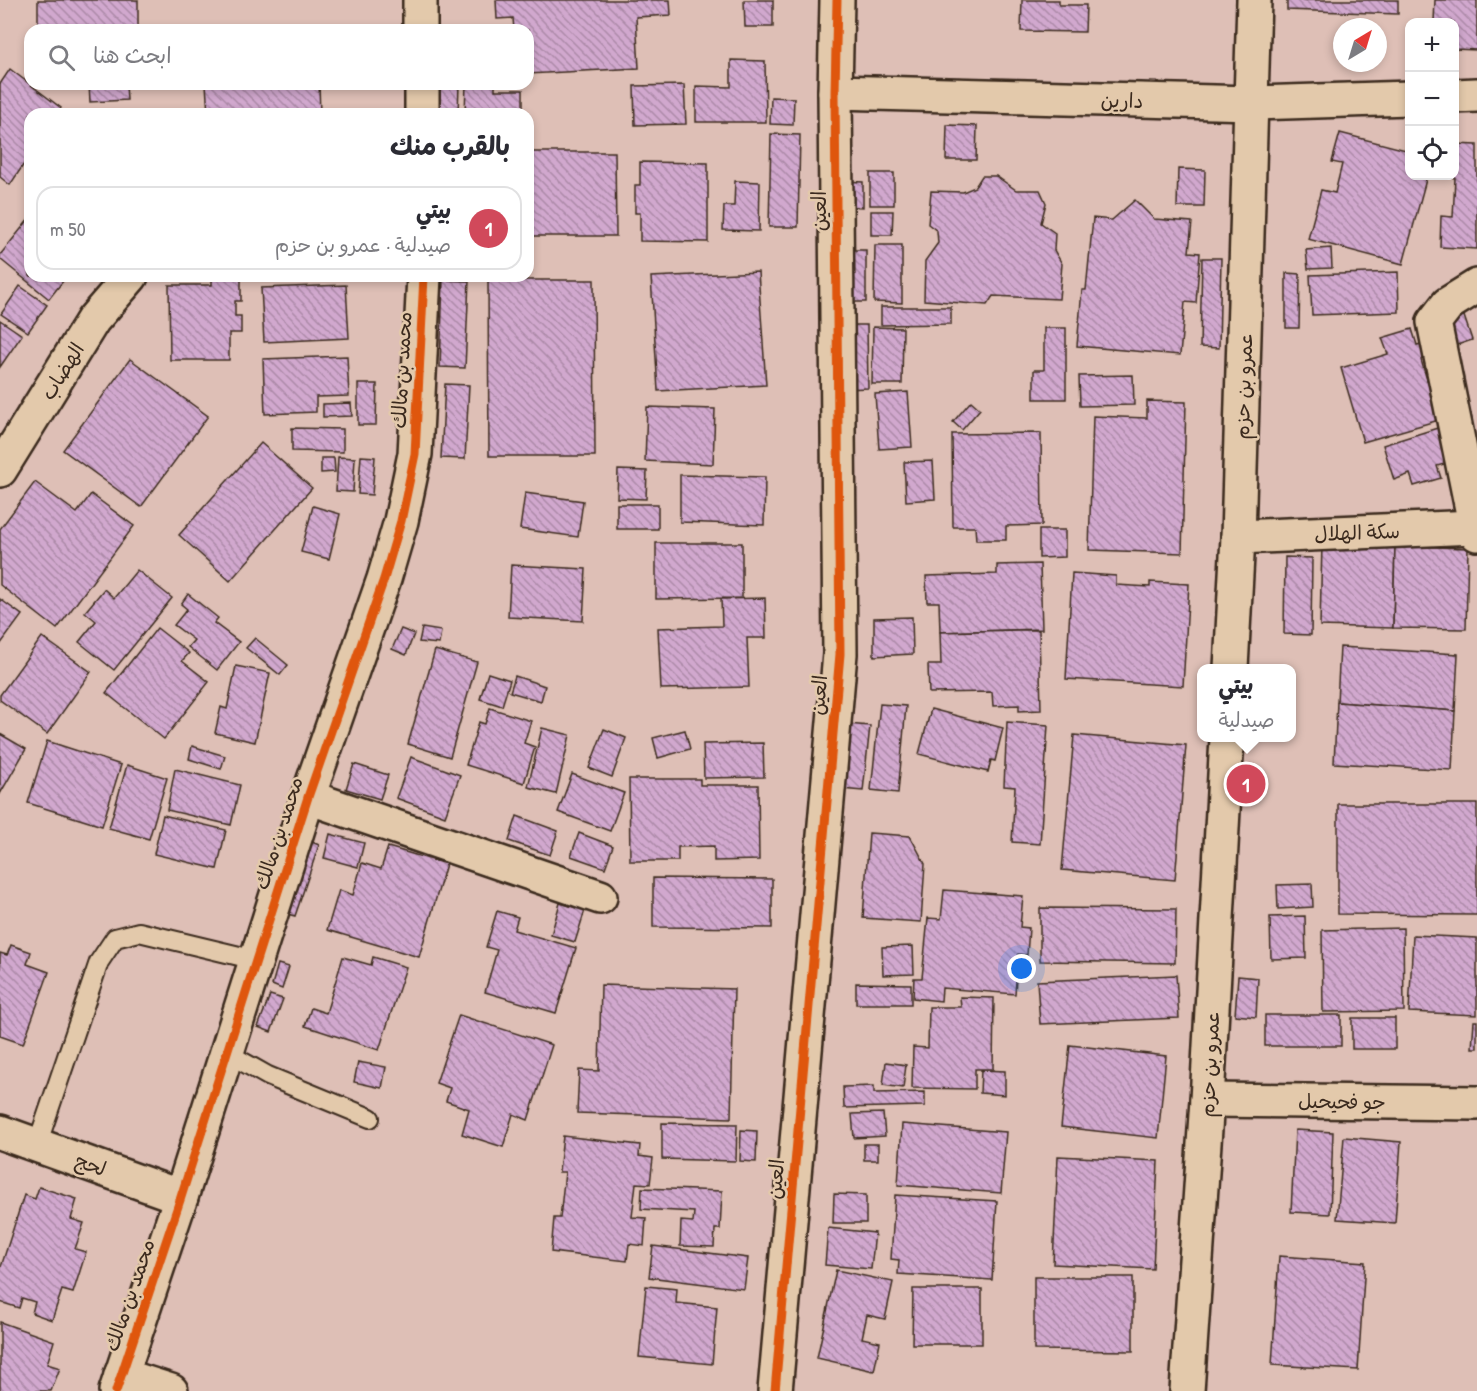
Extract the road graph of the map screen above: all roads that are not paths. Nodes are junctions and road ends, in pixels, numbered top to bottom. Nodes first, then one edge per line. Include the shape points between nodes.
1 (420, 0) edge
2 (837, 0) edge
3 (1254, 0) edge
4 (420, 24) edge
5 (422, 90) edge
6 (835, 92) junction
7 (1477, 95) edge
8 (1459, 96) edge
9 (1405, 98) edge
10 (1252, 103) junction
11 (422, 108) edge
12 (125, 282) edge
13 (424, 282) edge
14 (1477, 286) edge
15 (0, 470) edge
16 (1476, 531) edge
17 (1238, 537) junction
18 (1231, 664) edge
19 (1227, 742) edge
20 (308, 797) junction
21 (600, 897) dead end
22 (256, 960) junction
23 (227, 1053) junction
24 (1207, 1100) junction
25 (1477, 1103) edge
26 (370, 1118) dead end
27 (0, 1132) edge
28 (37, 1145) junction
29 (182, 1197) junction
30 (119, 1383) edge
31 (171, 1391) edge
32 (775, 1391) edge
33 (1187, 1391) edge

1 - 4 street
2 - 6 street, العين
3 - 10 street, عمرو بن حزم
5 - 11 street
6 - 10 street, دارين
6 - 32 street, العين via 840,654
7 - 8 street
9 - 10 street, دارين
10 - 17 street, عمرو بن حزم
12 - 15 street, الهضاب via 93,320
13 - 20 street, محمد بن مالك via 416,454 401,521
14 - 16 street, سكة الهلال via 1448,304 1434,322
16 - 17 street, سكة الهلال
17 - 18 street, عمرو بن حزم
19 - 24 street, عمرو بن حزم
20 - 21 street
20 - 22 street, محمد بن مالك
22 - 23 street, محمد بن مالك
22 - 28 lane via 140,932 115,939 99,962
23 - 26 lane via 268,1076
23 - 29 street, محمد بن مالك
24 - 25 street, جو فحيحيل
24 - 33 street, عمرو بن حزم
27 - 28 street, لحج
28 - 29 street, لحج
29 - 30 street, محمد بن مالك
30 - 31 street

